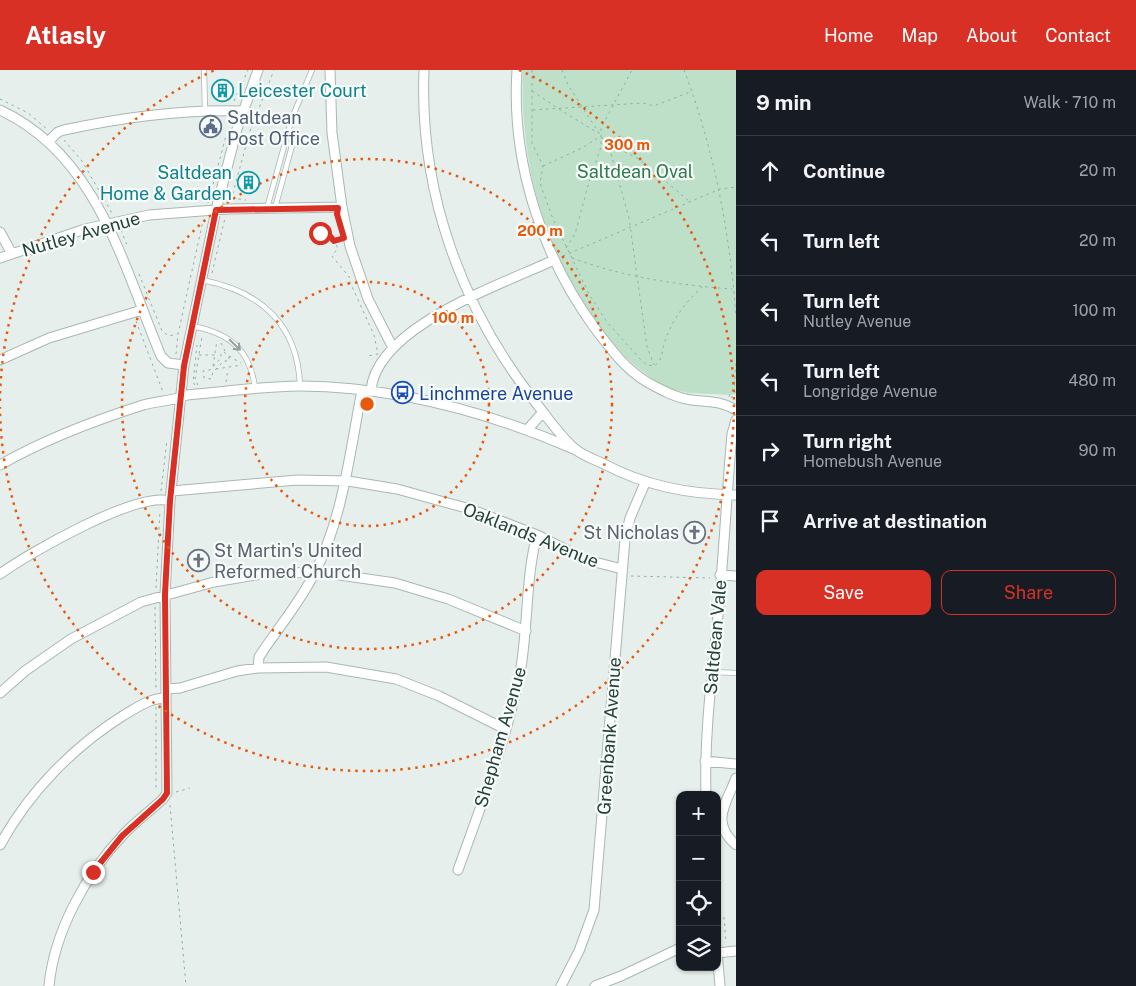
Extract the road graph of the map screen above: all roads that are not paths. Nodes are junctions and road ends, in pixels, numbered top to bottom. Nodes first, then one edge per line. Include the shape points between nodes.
1 (204, 70) edge
2 (258, 70) edge
3 (312, 70) edge
4 (330, 70) edge
5 (424, 70) edge
6 (517, 70) edge
7 (0, 110) edge
8 (205, 110) junction
9 (243, 111) junction
10 (49, 141) junction
11 (293, 142) dead end
12 (342, 207) junction
13 (216, 210) junction
14 (271, 210) junction
15 (106, 224) junction
16 (0, 232) edge
17 (12, 254) junction
18 (0, 258) edge
19 (555, 262) junction
20 (200, 280) junction
21 (471, 298) junction
22 (142, 310) junction
23 (195, 327) junction
24 (393, 348) junction
25 (0, 360) edge
26 (184, 366) junction
27 (300, 386) junction
28 (255, 388) junction
29 (366, 390) junction
30 (181, 398) junction
31 (736, 410) edge
32 (543, 412) junction
33 (736, 420) edge
34 (528, 429) junction
35 (576, 450) junction
36 (0, 465) edge
37 (344, 481) junction
38 (645, 483) junction
39 (172, 491) junction
40 (731, 495) edge
41 (170, 501) junction
42 (537, 535) junction
43 (315, 572) junction
44 (622, 572) junction
45 (0, 574) edge
46 (720, 575) junction
47 (736, 576) edge
48 (165, 594) junction
49 (526, 631) junction
50 (258, 668) junction
51 (711, 672) junction
52 (736, 673) edge
53 (0, 693) edge
54 (166, 694) junction
55 (506, 729) junction
56 (705, 761) junction
57 (736, 764) edge
58 (736, 778) edge
59 (706, 791) edge
60 (0, 845) edge
61 (736, 845) edge
62 (458, 870) dead end
63 (676, 950) edge
64 (719, 971) edge
65 (49, 986) edge
66 (561, 986) edge
67 (595, 986) edge
68 (720, 986) edge

1 - 8 lane
2 - 9 street
3 - 14 lane via 292,118
4 - 12 street via 332,133
5 - 21 street via 426,131 433,187 446,239
6 - 19 street via 516,107 524,166 532,204
7 - 10 street via 26,123
8 - 9 street
8 - 10 street via 110,120 61,131
9 - 13 street
10 - 15 street via 80,177
11 - 14 lane
12 - 14 street, Nutley Avenue
12 - 24 street via 350,246 368,299
13 - 14 street, Nutley Avenue
13 - 15 street, Nutley Avenue via 163,213
13 - 20 street
15 - 17 street, Nutley Avenue
15 - 22 street
16 - 17 street
17 - 18 street, Nutley Avenue
19 - 21 street
19 - 31 street via 589,320 631,370 666,392 693,400 720,402
20 - 23 street
20 - 27 lane via 244,293 272,314 293,348
21 - 24 street via 418,326
21 - 32 street via 504,361
22 - 25 street via 49,338
22 - 26 street via 163,360
23 - 26 street
23 -> 28 lane via 218,333 240,350 250,366
24 - 29 street
26 - 30 street
27 - 28 street
27 - 29 street
28 - 30 street
29 - 34 street via 475,412
29 - 37 street
30 - 36 street via 159,401 94,422 47,440
30 - 39 street
32 - 34 street
32 - 35 street
33 - 40 street, Saltdean Vale via 732,434
34 - 35 street
35 - 38 street
37 - 39 street, Oaklands Avenue via 276,480
37 - 42 street, Oaklands Avenue via 447,501
37 - 43 street via 335,522
38 - 40 street via 683,491
38 - 44 street, Greenbank Avenue via 627,528
39 - 41 street
40 - 46 street, Saltdean Vale
41 - 45 street via 148,501 86,525
41 - 48 street
42 - 44 street, Oaklands Avenue via 588,560
42 - 49 street, Shepham Avenue via 532,553
43 - 48 street via 238,578
43 - 49 street via 408,586
43 - 50 street via 259,657
44 - 66 street, Greenbank Avenue via 594,910 579,951
46 - 47 street
46 - 51 street, Saltdean Vale
48 - 53 street via 129,607 71,638
48 - 54 street
49 - 55 street, Shepham Avenue
50 - 54 street via 237,671
50 - 55 street via 326,667 381,676 439,696
51 - 52 lane
51 - 56 street, Saltdean Vale
54 - 60 street via 138,707 70,756 31,798
54 - 65 street via 167,793 122,836 93,872 62,936
55 - 62 street, Shepham Avenue via 470,849
56 - 57 street
56 - 59 street, Saltdean Vale
58 - 61 street via 722,815 725,831
63 - 67 street
64 - 68 street

